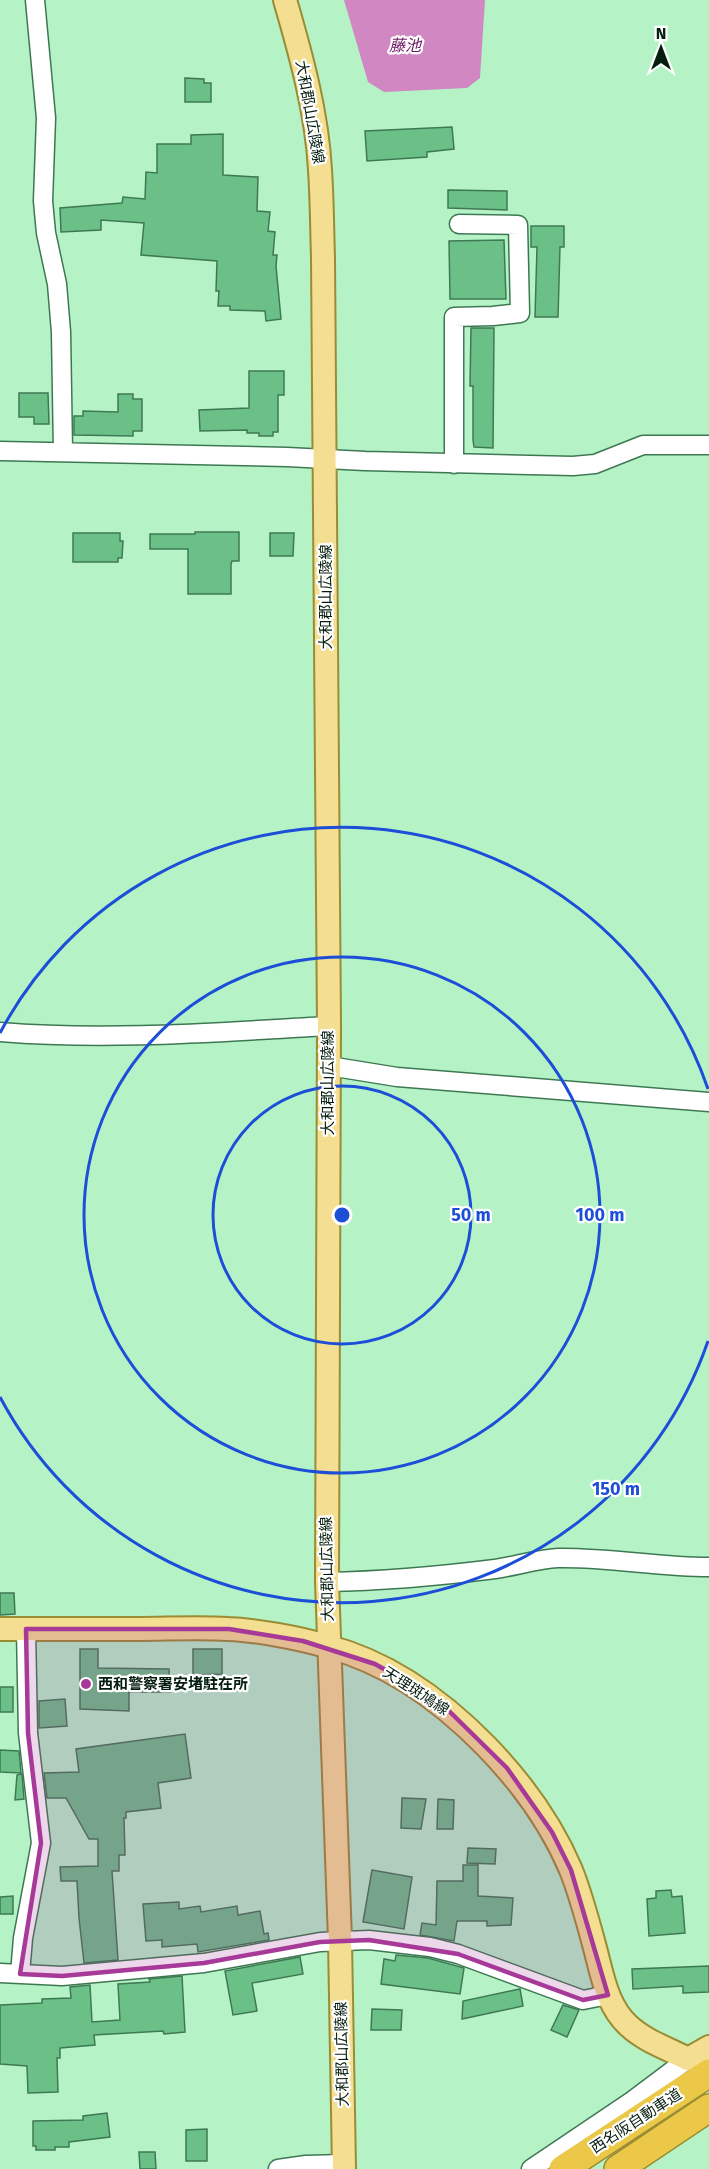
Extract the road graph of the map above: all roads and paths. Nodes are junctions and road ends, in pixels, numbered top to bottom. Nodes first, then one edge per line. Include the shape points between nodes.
1 (35, 0) edge
2 (285, 0) edge
3 (459, 225) dead end
4 (709, 445) edge
5 (0, 451) edge
6 (63, 452) junction
7 (326, 459) junction
8 (454, 464) junction
9 (328, 1026) junction
10 (0, 1032) edge
11 (328, 1066) junction
12 (709, 1102) edge
13 (709, 1566) edge
14 (327, 1582) junction
15 (0, 1629) edge
16 (26, 1629) junction
17 (328, 1646) junction
18 (340, 1940) junction
19 (0, 1973) edge
20 (20, 1974) junction
21 (608, 1995) junction
22 (709, 2047) edge
23 (702, 2066) edge
24 (709, 2108) edge
25 (344, 2167) edge
26 (278, 2169) edge
27 (531, 2169) edge
28 (563, 2169) edge
29 (618, 2169) edge

1 - 6 street via 46,118 42,201 57,284
2 - 7 main road, 大和郡山広陵線 via 305,75 320,168
3 - 8 street via 518,218 520,313 454,317
4 - 8 street via 642,445 595,464 573,466
5 - 6 street
6 - 7 street
7 - 8 street
7 - 9 main road, 大和郡山広陵線
9 - 10 street via 177,1034 49,1036
9 - 11 main road, 大和郡山広陵線
11 - 12 street via 397,1077
11 - 14 main road, 大和郡山広陵線
13 - 14 street via 556,1558 497,1569 380,1581
14 - 17 main road, 大和郡山広陵線
15 - 16 main road, 天理斑鳩線
16 - 17 main road, 天理斑鳩線 via 229,1629
16 - 20 street via 28,1733 41,1843
17 - 18 main road, 大和郡山広陵線
17 - 21 main road, 天理斑鳩線 via 375,1664 439,1703 507,1767 547,1824 571,1870
18 - 20 street via 204,1963 62,1976
18 - 21 street via 430,1947 583,2000
18 - 25 main road, 大和郡山広陵線
19 - 20 street
21 - 23 main road, 天理斑鳩線 via 628,2026
22 - 23 main road
23 - 27 street via 632,2102
23 - 28 highway, 西名阪自動車道
24 - 29 highway, 西名阪自動車道
25 - 26 street via 306,2165

